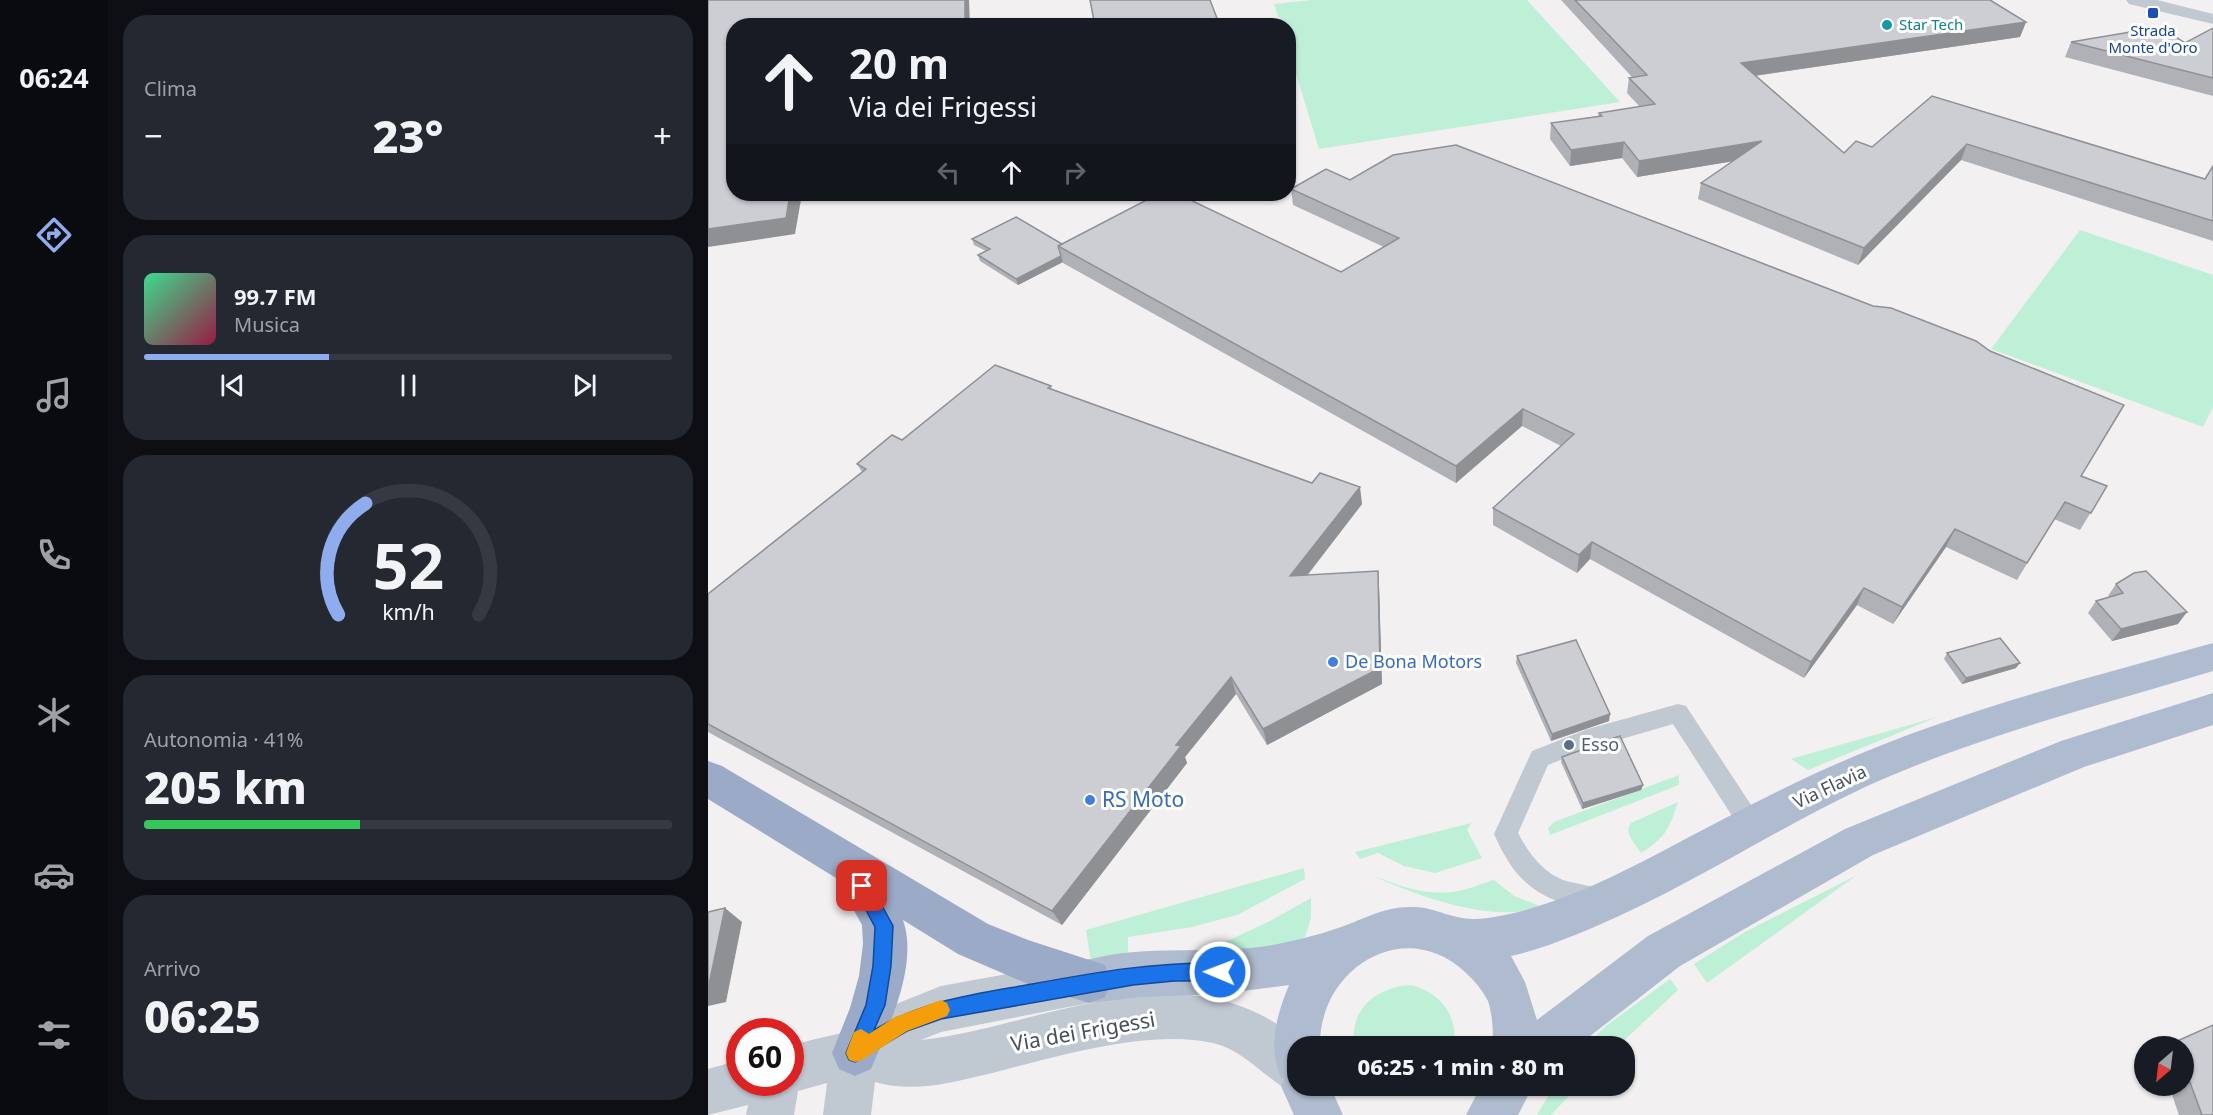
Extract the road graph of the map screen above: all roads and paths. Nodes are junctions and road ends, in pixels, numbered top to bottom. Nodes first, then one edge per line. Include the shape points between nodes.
1 (2135, 0) edge
2 (2213, 19) edge
3 (2213, 657) edge
4 (2213, 709) edge
5 (708, 778) edge
6 (1751, 825) junction
7 (851, 866) junction
8 (1602, 901) junction
9 (1459, 939) junction
10 (1348, 947) junction
11 (1089, 981) junction
12 (1297, 1036) edge
13 (1514, 1036) edge
14 (1553, 1036) edge
15 (855, 1053) junction
16 (1287, 1062) edge
17 (804, 1066) edge
18 (726, 1088) edge
19 (708, 1093) edge
20 (773, 1096) edge
21 (1300, 1096) edge
22 (1310, 1096) edge
23 (770, 1115) edge
24 (847, 1115) edge
25 (1300, 1115) edge
26 (1319, 1115) edge

1 - 2 street
3 - 6 main road, Via Flavia via 1905,752
4 - 14 main road via 2075,753 1859,842 1664,951
5 - 7 highway
6 - 8 main road, Via Flavia
6 - 8 lane via 1678,713 1540,758 1506,834 1521,863 1542,883
7 - 11 highway via 973,939
7 - 15 highway via 884,926 875,1005
8 - 9 main road, Via Flavia via 1506,937
9 - 10 main road, Via Flavia via 1432,930 1403,927 1374,934
9 - 13 main road, Via Flavia via 1497,972 1509,995 1516,1025
10 - 11 main road via 1279,966
10 - 12 main road, Via Flavia via 1316,979 1305,1001
11 - 15 street, Via dei Frigessi via 941,1010 902,1024
15 - 16 street, Via dei Frigessi via 903,1064 949,1059 1136,1018 1173,1017 1212,1019 1240,1028
15 - 17 street, Via dei Frigessi
15 - 24 street
18 - 19 street
20 - 23 street
21 - 25 main road
22 - 26 main road

